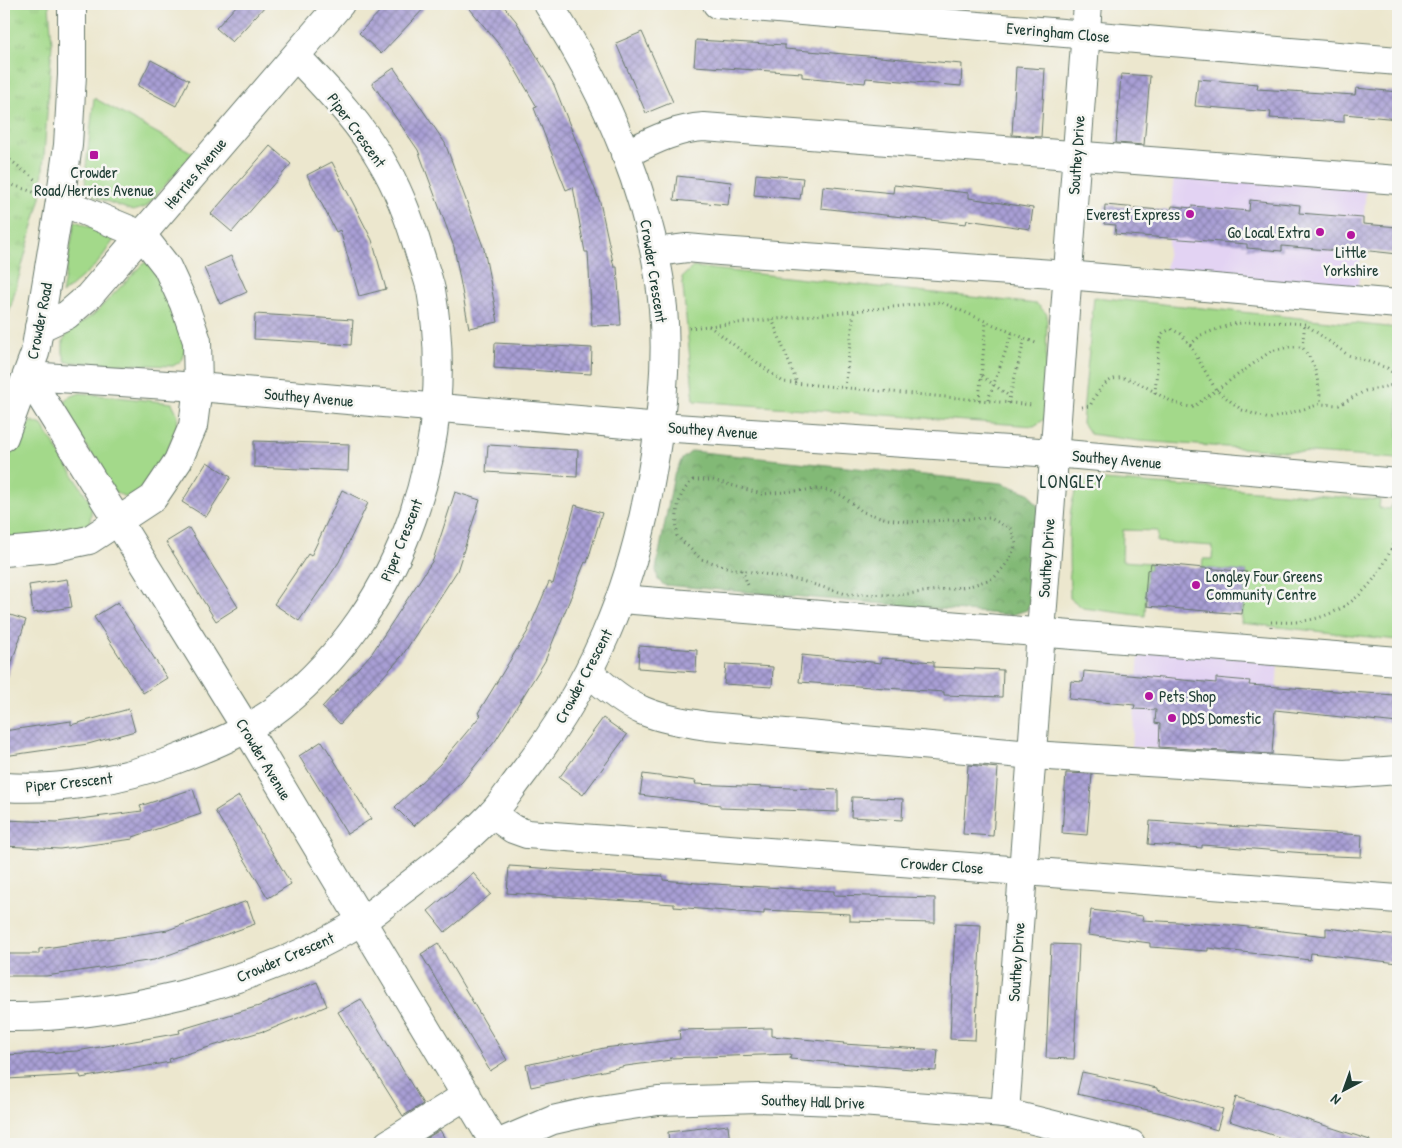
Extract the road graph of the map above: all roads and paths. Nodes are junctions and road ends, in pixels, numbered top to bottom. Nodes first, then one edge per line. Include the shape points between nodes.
1 (72, 4) edge
2 (340, 4) edge
3 (550, 4) edge
4 (718, 4) edge
5 (1088, 4) edge
6 (1085, 34) junction
7 (296, 56) junction
8 (1398, 61) edge
9 (4, 152) edge
10 (625, 154) junction
11 (1076, 154) junction
12 (1398, 180) edge
13 (4, 182) edge
14 (60, 201) junction
15 (142, 235) junction
16 (654, 252) junction
17 (1067, 275) junction
18 (1398, 304) edge
19 (854, 311) junction
20 (772, 320) junction
21 (986, 322) junction
22 (1304, 324) junction
23 (709, 326) junction
24 (40, 328) junction
25 (664, 330) junction
26 (1012, 333) junction
27 (1025, 338) junction
28 (1190, 346) junction
29 (1302, 347) junction
30 (1061, 355) junction
31 (28, 376) junction
32 (981, 376) junction
33 (1398, 377) edge
34 (797, 383) junction
35 (1398, 384) edge
36 (994, 385) junction
37 (198, 388) junction
38 (845, 388) junction
39 (1216, 390) junction
40 (1155, 392) junction
41 (1009, 396) junction
42 (979, 400) junction
43 (988, 401) junction
44 (1008, 403) junction
45 (1321, 404) junction
46 (436, 407) junction
47 (1058, 407) junction
48 (660, 427) junction
49 (4, 437) edge
50 (1054, 453) junction
51 (1398, 483) edge
52 (817, 489) joint
53 (118, 521) junction
54 (1398, 529) edge
55 (4, 552) edge
56 (621, 599) junction
57 (1041, 632) junction
58 (1268, 650) junction
59 (1398, 661) edge
60 (589, 672) junction
61 (246, 728) junction
62 (1032, 755) junction
63 (1398, 770) edge
64 (4, 787) edge
65 (492, 814) junction
66 (1023, 872) junction
67 (1398, 899) edge
68 (361, 922) junction
69 (4, 1017) edge
70 (468, 1095) junction
71 (1005, 1113) junction
72 (388, 1144) edge
73 (496, 1144) edge
74 (1131, 1144) edge

1 - 14 street, Crowder Road via 68,145
2 - 7 street, Herries Avenue
3 - 10 street, Crowder Crescent via 596,84
4 - 6 street, Everingham Close
5 - 6 street, Southey Drive
6 - 8 street, Everingham Close
6 - 11 street, Southey Drive
7 - 15 street, Herries Avenue
7 - 46 street, Piper Crescent via 337,99 381,159 410,222 431,288 438,353
9 - 14 path
10 - 11 street via 666,134 704,127
10 - 16 street, Crowder Crescent via 643,206
11 - 12 street
11 - 17 street, Southey Drive
13 - 14 path
14 - 15 street
14 - 24 street, Crowder Road
15 - 24 street, Herries Avenue via 89,296 67,315
15 - 37 street via 167,267 184,304 197,342
16 - 17 street via 687,248
16 - 25 street, Crowder Crescent
17 - 18 street
17 - 30 street, Southey Drive
19 - 20 path
19 - 21 path via 941,302
19 - 38 path
20 - 23 path
20 - 34 path
21 - 26 path
21 - 32 path
22 - 28 path via 1262,321 1232,324 1201,335
22 - 29 path
22 - 33 path via 1348,355 1387,368
23 - 25 path
23 - 34 path via 783,382
24 - 31 street, Crowder Road
25 - 48 street, Crowder Crescent
26 - 27 path
26 - 36 path
27 - 30 path
27 - 41 path
28 - 39 path
28 - 40 path via 1181,334 1171,329 1163,332
29 - 39 path via 1271,351
29 - 45 path via 1317,372
30 - 47 street, Southey Drive
31 - 37 street, Southey Avenue
31 - 49 street, Crowder Road
31 - 53 street, Crowder Avenue
32 - 36 path
32 - 42 path
34 - 38 path
35 - 45 path via 1365,391 1339,404
36 - 41 path
36 - 43 path
37 - 46 street, Southey Avenue
37 - 53 street via 193,426 178,461 153,498
38 - 42 path
39 - 40 path via 1192,407 1181,407
39 - 45 path via 1242,410 1269,419
40 - 47 path via 1123,376 1106,382 1090,406
41 - 44 path
42 - 43 path
43 - 44 path
44 - 47 path
46 - 48 street, Southey Avenue
46 - 61 street, Piper Crescent via 428,466 412,522 381,589 350,636 312,678 281,706
47 - 50 street, Southey Drive
48 - 50 street, Southey Avenue
48 - 56 street, Crowder Crescent via 640,532
50 - 51 street, Southey Avenue
50 - 57 street, Southey Drive
52 - 52 path via 762,494 713,480 693,480 683,489 676,515 676,536 701,559 730,568 802,581 846,594 899,596 970,586 994,578 1009,561 1016,544 1011,528 990,518 910,522 887,519 864,512 843,496
53 - 55 street via 89,540 51,548
53 - 61 street, Crowder Avenue
54 - 58 path via 1385,564 1371,585 1353,602 1303,621 1272,622
56 - 57 street
56 - 60 street, Crowder Crescent
57 - 58 street
57 - 62 street, Southey Drive
58 - 59 street
60 - 62 street via 612,694 640,711 670,720
60 - 65 street, Crowder Crescent via 539,753
61 - 64 street, Piper Crescent via 171,762 111,779
61 - 68 street, Crowder Avenue
62 - 63 street via 1344,774
62 - 66 street, Southey Drive
65 - 66 street, Crowder Close via 513,829 527,834
65 - 68 street, Crowder Crescent via 445,858
66 - 67 street, Crowder Close
66 - 71 street, Southey Drive
68 - 69 street, Crowder Crescent via 265,969 208,988 143,1004 75,1015
68 - 70 street, Crowder Avenue
70 - 72 street
70 - 73 street, Crowder Avenue
71 - 73 street, Southey Hall Drive via 758,1098 658,1100 553,1120
71 - 74 street, Southey Hall Drive

